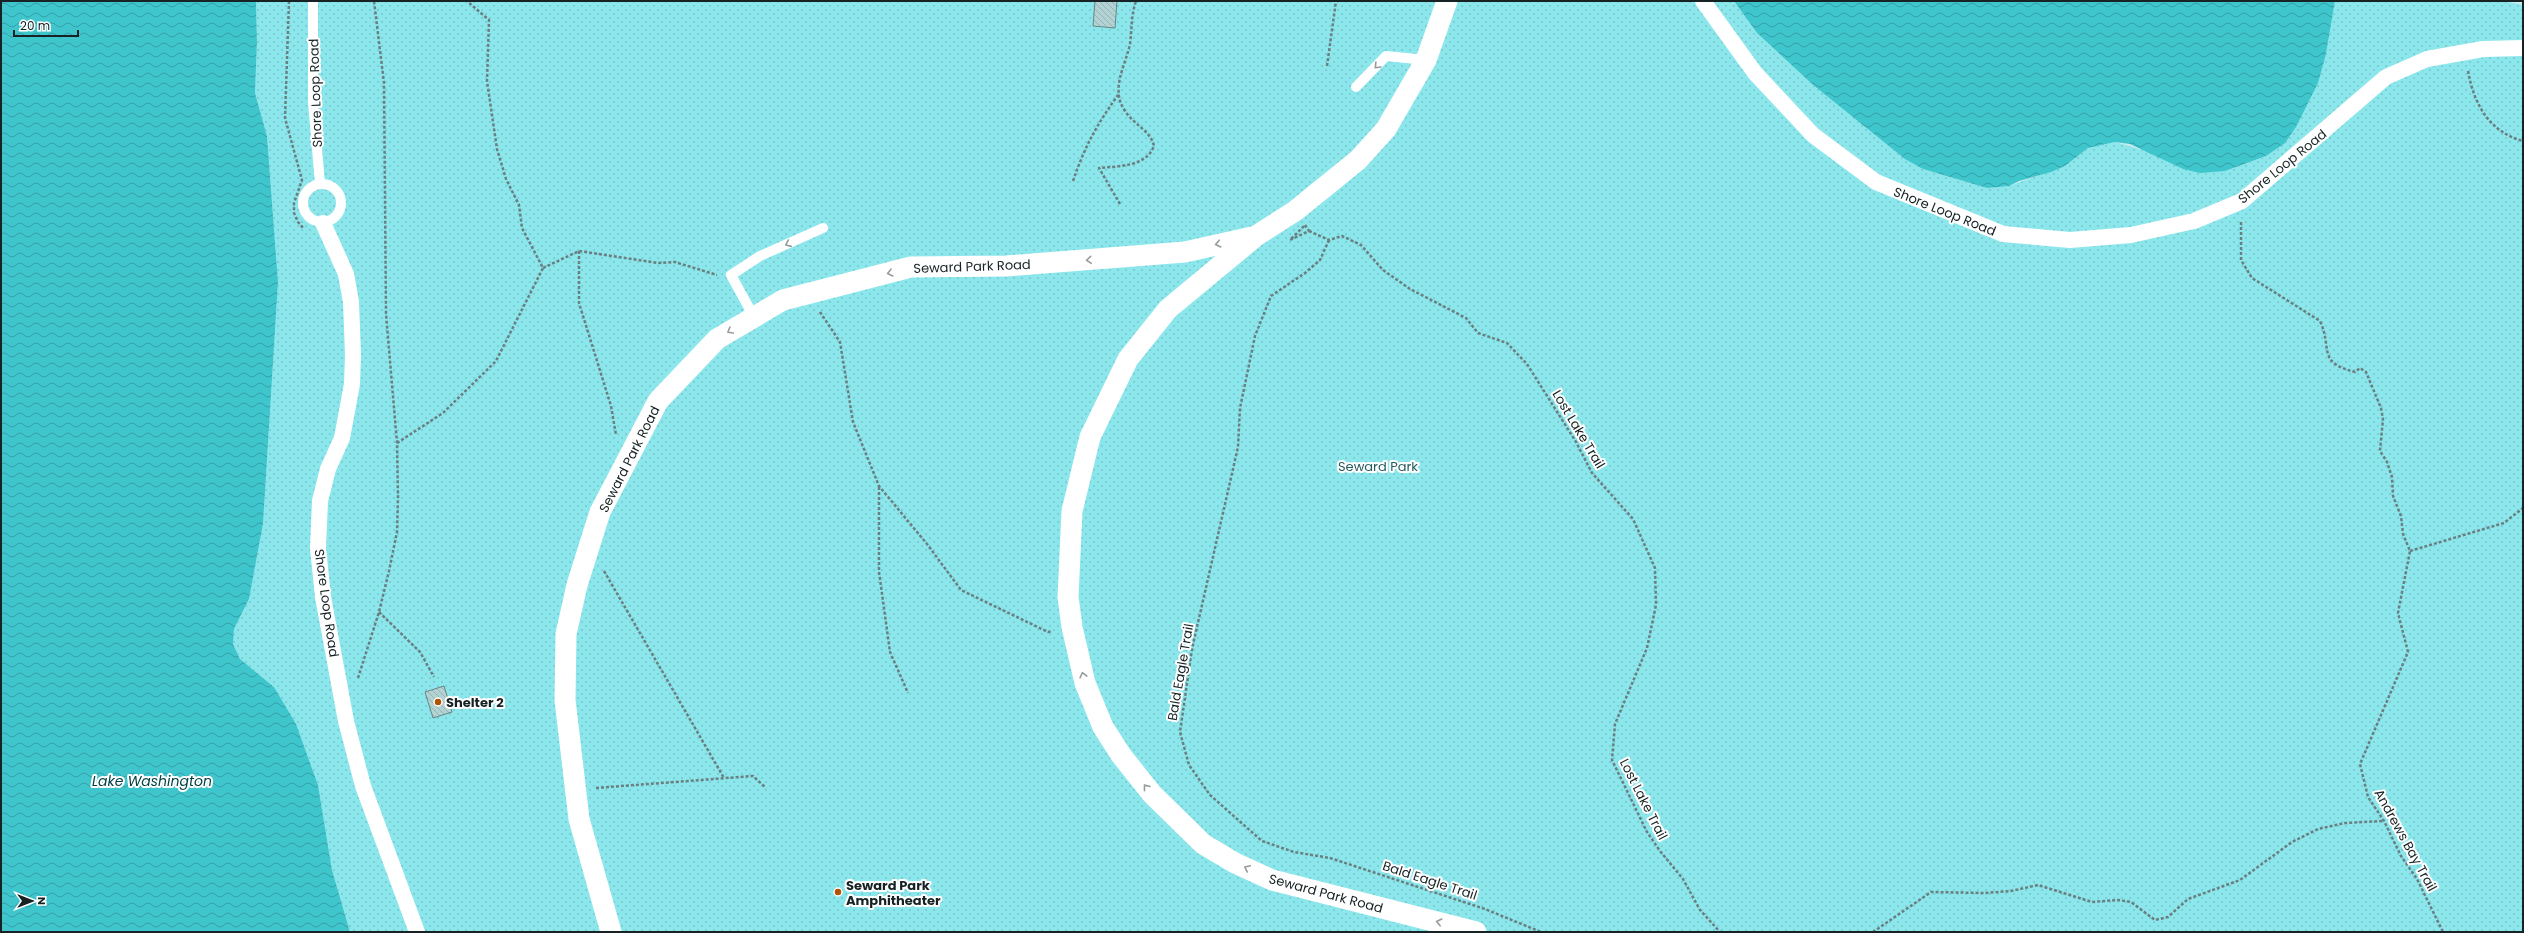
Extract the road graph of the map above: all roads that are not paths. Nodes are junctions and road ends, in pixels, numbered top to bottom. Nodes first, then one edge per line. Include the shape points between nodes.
1 (313, 1) edge
2 (1447, 1) edge
3 (1703, 1) edge
4 (2523, 48) edge
5 (1426, 60) junction
6 (1356, 87) dead end
7 (320, 184) junction
8 (323, 222) junction
9 (823, 228) dead end
10 (1256, 236) junction
11 (754, 317) junction
12 (417, 932) edge
13 (611, 932) edge
14 (1476, 932) edge

1 - 7 lane, Shore Loop Road via 313,102
2 - 5 street, Seward Park Road
3 - 4 street, Shore Loop Road via 1755,73 1813,135 1876,182 2003,234 2070,240 2131,235 2194,221 2242,201 2386,77 2427,59 2482,49
5 -> 6 lane via 1386,56
5 - 10 street, Seward Park Road via 1386,129 1358,160 1296,212
7 - 8 lane via 310,189 303,199 303,205 312,220
7 - 8 lane via 332,186 337,190 342,202 339,214
8 - 12 street, Shore Loop Road via 346,274 350,302 352,363 349,410 342,438 328,469 320,501 318,548 323,597 346,721 363,786
9 -> 11 lane via 760,256 731,276
10 -> 11 street, Seward Park Road via 1185,252 1006,266 912,267 783,300
14 -> 10 street, Seward Park Road via 1272,880 1235,863 1204,844 1152,794 1103,727 1085,683 1068,598 1072,518 1090,437 1128,359 1168,310
11 -> 13 street, Seward Park Road via 717,339 658,401 600,512 577,585 566,634 565,700 579,819

